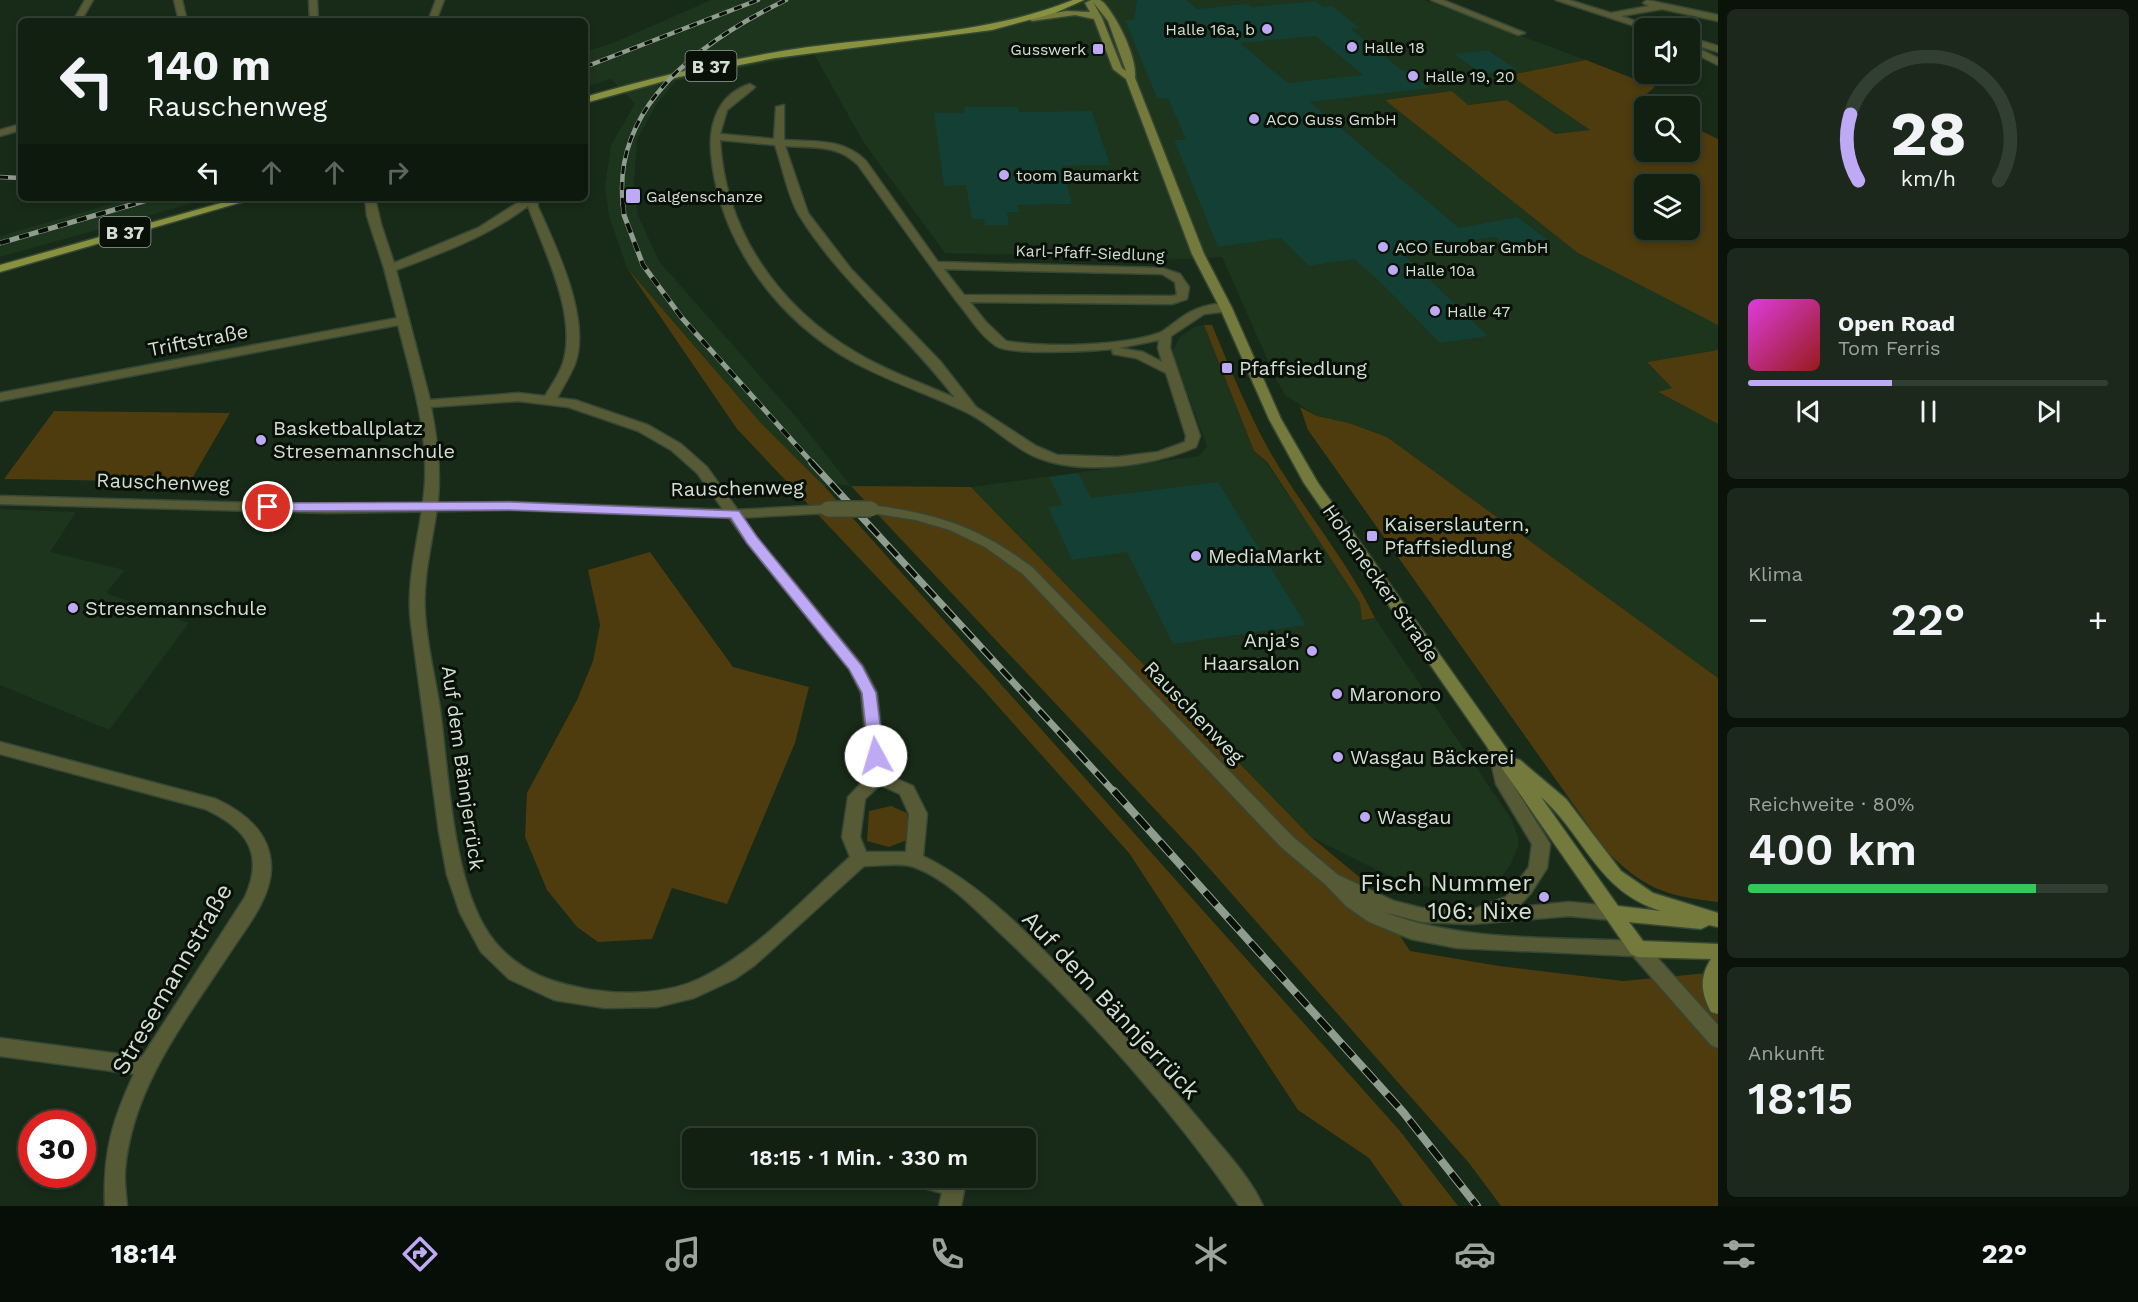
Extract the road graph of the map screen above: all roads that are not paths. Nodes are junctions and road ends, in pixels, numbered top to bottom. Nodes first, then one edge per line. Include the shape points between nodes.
1 (89, 0) edge
2 (178, 0) edge
3 (313, 0) edge
4 (440, 0) edge
5 (1059, 0) edge
6 (1080, 0) edge
7 (1088, 0) edge
8 (1095, 0) edge
9 (1107, 0) edge
10 (1435, 0) edge
11 (1560, 0) edge
12 (1647, 3) dead end
13 (1663, 6) junction
14 (1609, 15) junction
15 (79, 18) edge
16 (182, 18) edge
17 (314, 18) edge
18 (433, 18) edge
19 (1032, 18) junction
20 (1098, 18) junction
21 (1111, 18) junction
22 (1718, 18) edge
23 (1634, 23) edge
24 (1521, 33) dead end
25 (1700, 43) edge
26 (840, 46) junction
27 (1718, 49) edge
28 (1700, 53) edge
29 (1718, 62) edge
30 (1130, 78) junction
31 (750, 87) dead end
32 (588, 99) edge
33 (781, 107) dead end
34 (18, 128) edge
35 (0, 133) edge
36 (716, 137) junction
37 (779, 142) junction
38 (240, 201) edge
39 (371, 201) edge
40 (528, 201) edge
41 (532, 201) edge
42 (935, 265) junction
43 (390, 268) junction
44 (0, 269) edge
45 (961, 298) junction
46 (1226, 308) junction
47 (403, 320) junction
48 (1165, 335) junction
49 (1100, 348) junction
50 (1170, 370) junction
51 (0, 397) edge
52 (549, 400) junction
53 (425, 404) junction
54 (970, 408) junction
55 (0, 500) edge
56 (431, 505) junction
57 (735, 514) junction
58 (0, 748) edge
59 (1496, 748) junction
60 (878, 777) junction
61 (860, 859) junction
62 (914, 859) junction
63 (1331, 879) junction
64 (1612, 913) junction
65 (1472, 917) junction
66 (1718, 921) edge
67 (1638, 949) junction
68 (1718, 952) edge
69 (1718, 964) edge
70 (1718, 1006) edge
71 (1718, 1039) edge
72 (0, 1047) edge
73 (148, 1067) junction
74 (954, 1188) edge
75 (116, 1206) edge
76 (950, 1206) edge
77 (1252, 1206) edge

1 - 15 street
2 - 16 street
3 - 17 street
4 - 18 street
5 - 26 main road, B 37 via 994,19
6 - 19 main road, B 37
7 - 20 main road, Hohenecker Straße
8 - 21 main road, Hohenecker Straße
9 - 21 main road, Hohenecker Straße
10 - 24 street
11 - 14 street
12 - 13 street
13 - 14 street
13 - 22 street
14 - 23 street
19 - 20 main road via 1071,12 1090,13
19 - 26 main road, B 37
20 - 30 main road, Hohenecker Straße via 1118,69
21 - 30 main road, Hohenecker Straße via 1131,69
25 - 27 street
26 - 32 main road, B 37 via 707,67
28 - 29 street
30 - 46 main road, Hohenecker Straße via 1198,255
31 - 36 street via 726,102 720,112
33 - 37 street
34 - 35 street
36 - 37 street
36 - 54 street via 718,175 726,208 745,250 775,292 827,340 853,356
37 - 42 street via 850,151
37 - 54 street via 803,213 847,271 936,364
38 - 44 main road, B 37
39 - 43 street, Auf dem Bännjerrück
40 - 43 street via 458,241
41 - 52 street via 557,272 573,343 569,363
42 - 45 street
42 - 45 street, Karl-Pfaff-Siedlung via 1162,271 1180,279 1184,290 1182,297 1172,300
43 - 47 street, Auf dem Bännjerrück
45 - 49 street via 1002,344
46 - 48 street via 1209,307 1195,312
46 - 59 main road, Hohenecker Straße via 1275,419 1311,483
47 - 51 street, Triftstraße
47 - 53 street, Auf dem Bännjerrück
48 - 49 street
48 - 50 street
49 - 50 street via 1139,355
50 - 54 street via 1193,436 1191,444 1179,452 1159,456 1081,464 1062,461 1030,448
52 - 53 street via 486,398
52 - 57 street via 632,424 676,447 702,470
53 - 56 street, Auf dem Bännjerrück via 432,462
55 - 56 street, Rauschenweg via 328,509
56 - 57 street, Rauschenweg
56 - 61 street, Auf dem Bännjerrück via 417,578 417,615 451,862 470,919 506,965 527,980 557,992 590,999 663,999 705,986 769,945
57 - 60 street via 855,666 869,693
57 - 63 street, Rauschenweg, bridge via 872,509 948,523 974,533 1028,571 1287,842
58 - 73 street, Stresemannstraße via 210,804 234,814 251,831 260,852 262,872 255,893
59 - 64 main road, Hohenecker Straße
59 - 65 street via 1504,784 1541,844 1538,868 1512,902
59 - 66 main road via 1560,804 1615,876 1647,899
60 - 61 street via 857,797 851,837
60 - 62 street via 907,790 918,814
61 - 62 street, Auf dem Bännjerrück
62 - 77 street, Auf dem Bännjerrück via 944,874 1043,961 1155,1083
63 - 65 street, Rauschenweg via 1390,907 1422,915
63 - 67 street, Rauschenweg via 1352,901 1376,917 1411,931 1457,940
64 - 65 street, Rauschenweg via 1569,909
64 - 66 main road
64 - 67 main road, Hohenecker Straße
67 - 68 main road
67 - 71 street, Hohenecker Straße
69 - 70 main road via 1712,973 1711,988
72 - 73 street
73 - 75 street, Stresemannstraße via 126,1115 116,1152
74 - 76 street

